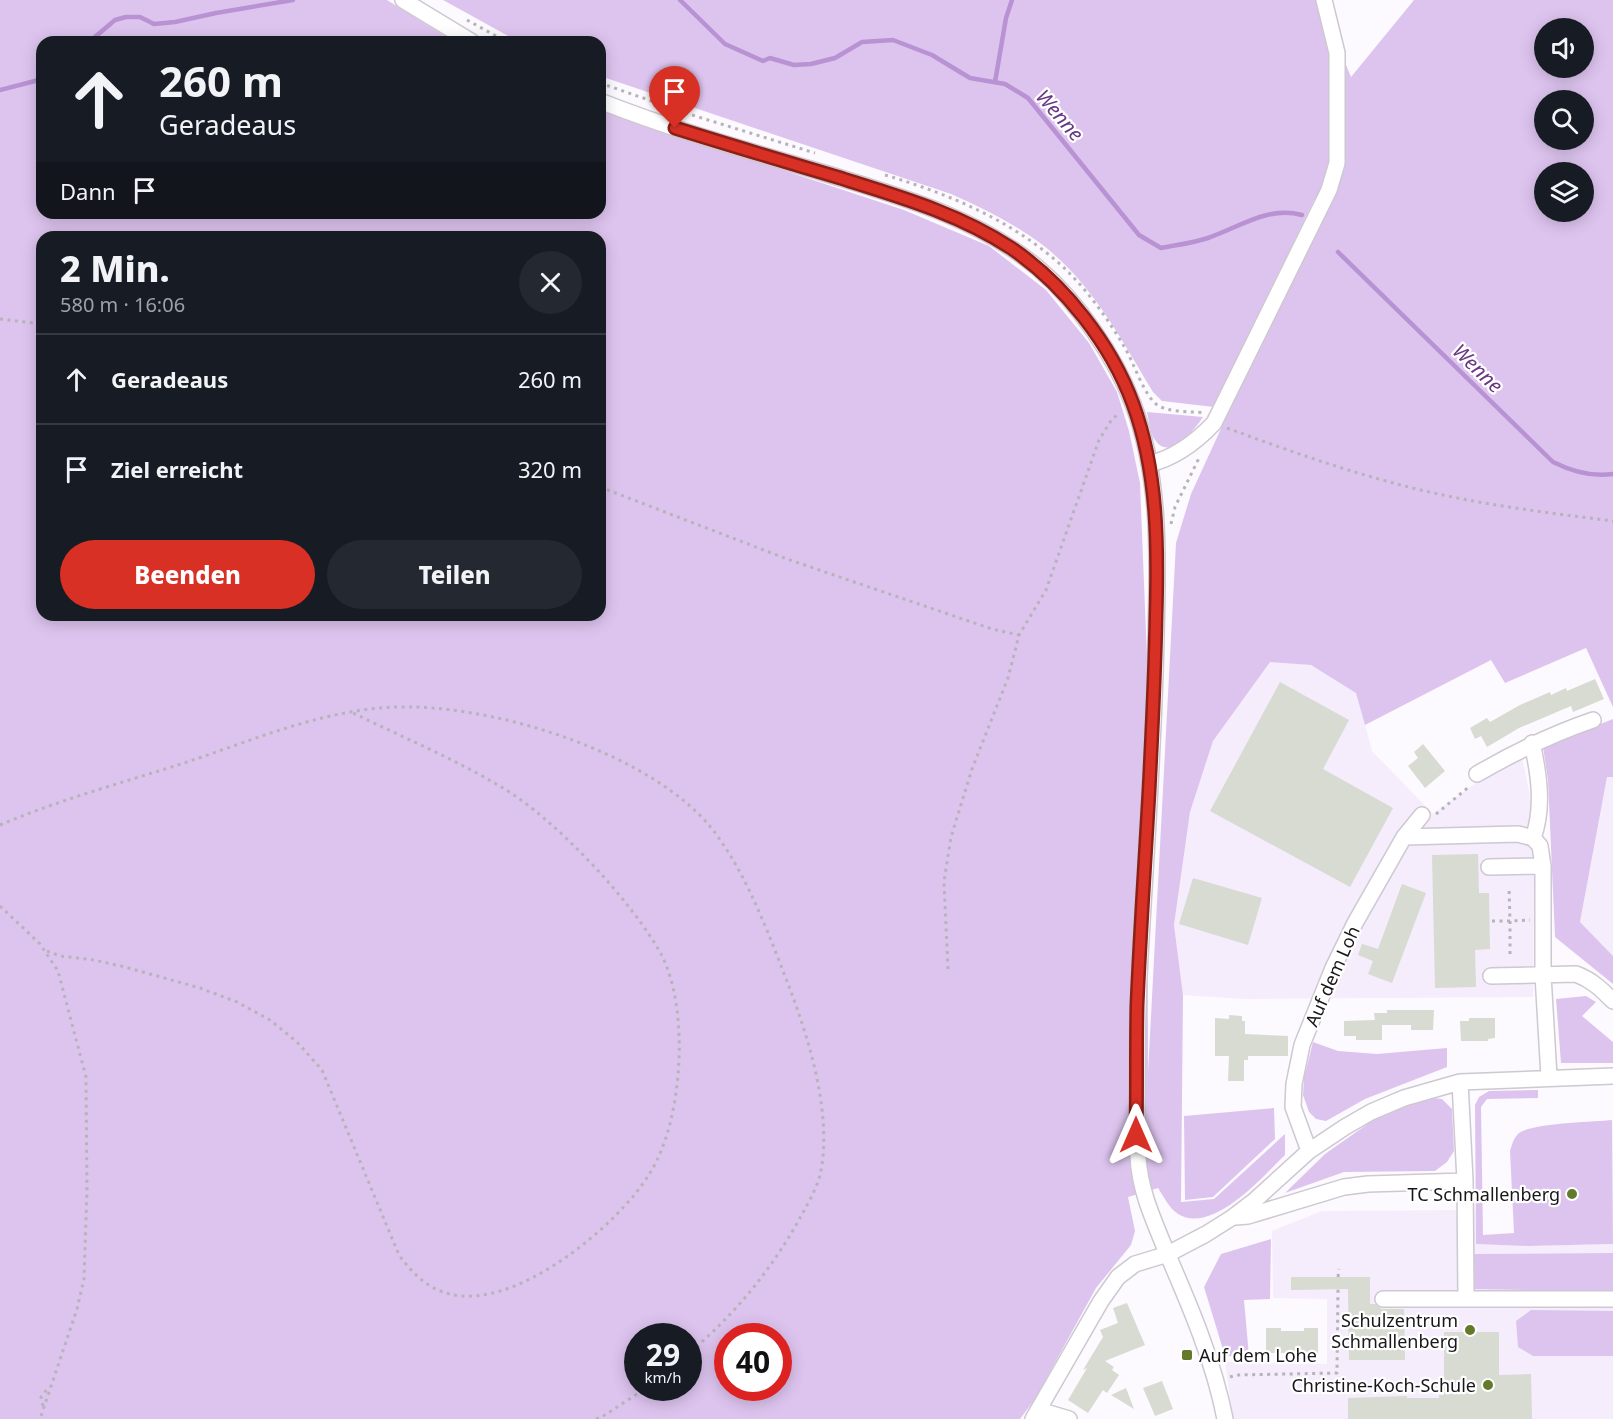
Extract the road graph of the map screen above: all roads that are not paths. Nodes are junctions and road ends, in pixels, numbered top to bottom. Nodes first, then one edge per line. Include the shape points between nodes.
1 (403, 0) edge
2 (1324, 0) edge
3 (462, 36) edge
4 (606, 103) edge
5 (1149, 464) junction
6 (1593, 720) dead end
7 (1532, 743) junction
8 (1477, 774) road end
9 (1421, 817) road end
10 (1404, 837) junction
11 (1533, 838) junction
12 (1543, 866) junction
13 (1489, 867) dead end
14 (1543, 975) junction
15 (1491, 976) dead end
16 (1613, 1001) edge
17 (1613, 1076) edge
18 (1549, 1077) junction
19 (1460, 1082) junction
20 (1309, 1151) junction
21 (1465, 1181) junction
22 (1233, 1217) junction
23 (1168, 1254) junction
24 (1466, 1298) junction
25 (1383, 1299) dead end
26 (1613, 1299) edge
27 (1036, 1414) edge
28 (1069, 1419) edge
29 (1225, 1419) edge

1 - 3 street
2 - 5 street via 1336,53 1337,163 1329,190 1216,419 1183,450
4 - 5 street via 893,194 976,228 1009,248 1038,268 1090,327 1134,405
5 - 23 street via 1158,554 1155,686 1137,1005 1136,1135 1143,1190
6 - 7 street
7 - 8 street
7 - 11 street via 1539,786
9 - 10 street, Auf dem Loh
10 - 11 street via 1518,834
10 - 20 street, Auf dem Loh via 1355,923 1302,1045 1293,1107
11 - 12 street via 1540,846
12 - 13 street
12 - 14 street
14 - 15 street
14 - 16 street via 1576,974 1587,978
14 - 18 street
17 - 18 street
18 - 19 street
19 - 20 street via 1371,1112
19 - 21 street
20 - 22 street
21 - 22 street via 1344,1187
21 - 24 street
22 - 23 street
23 - 27 street via 1136,1264 1118,1277
23 - 29 street via 1217,1382
24 - 25 street
24 - 26 street
27 - 28 street

